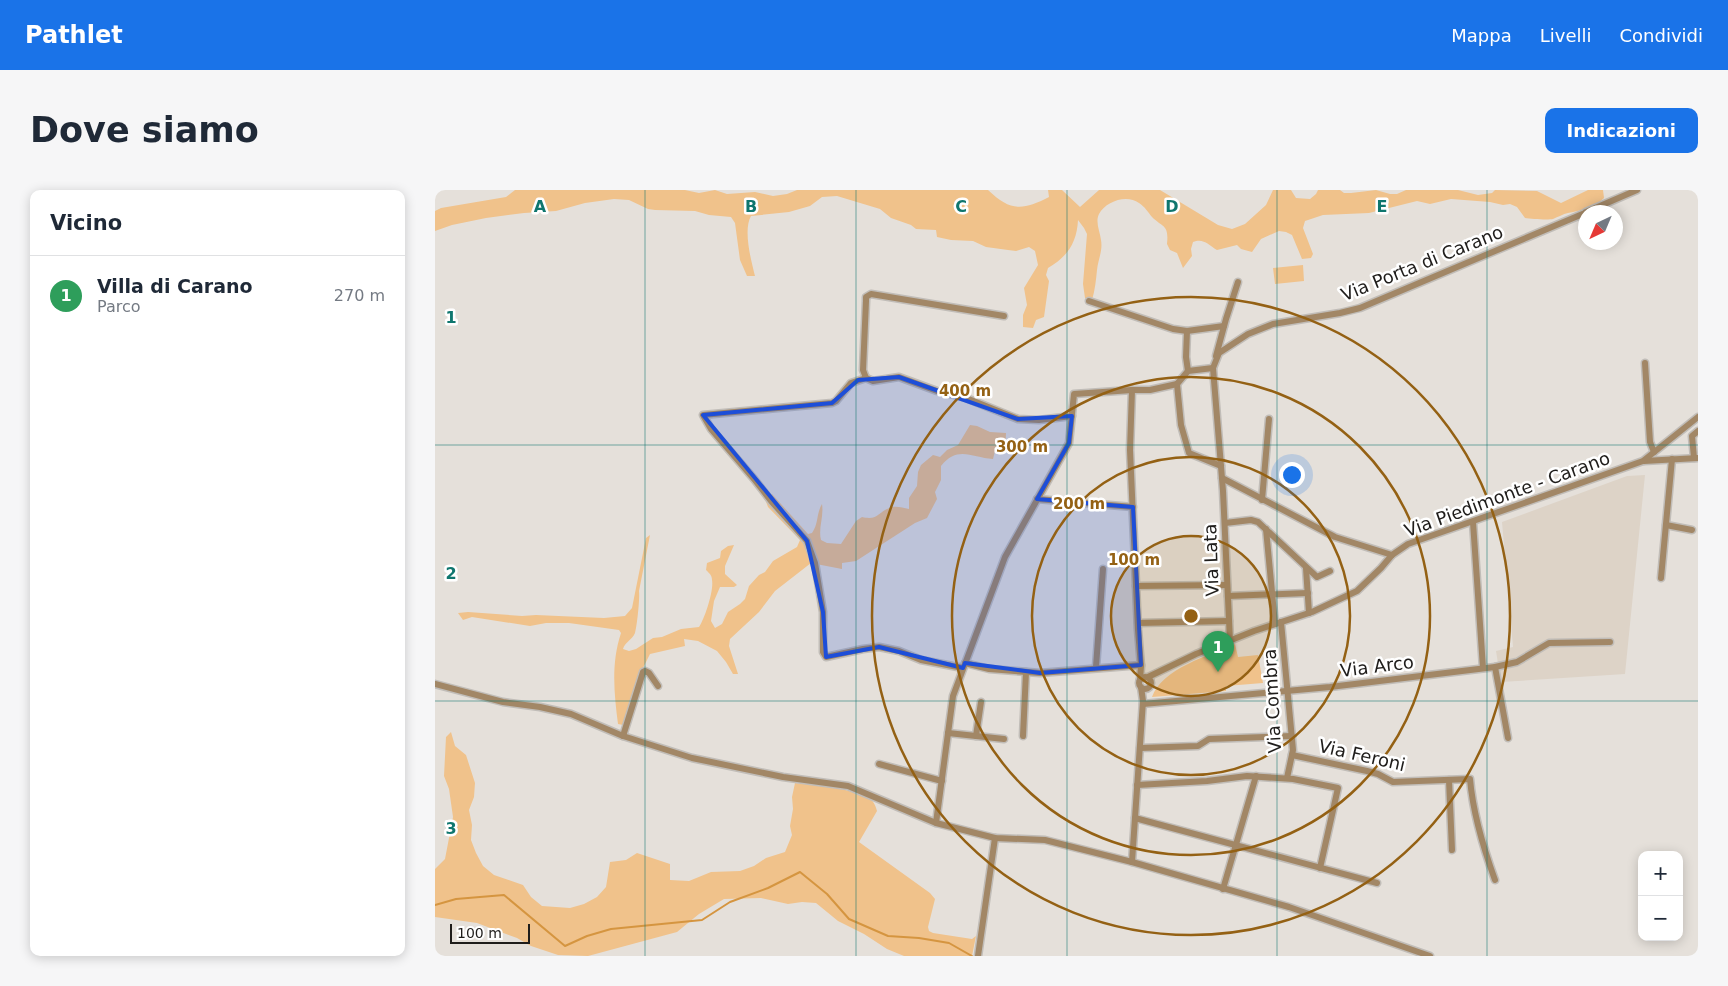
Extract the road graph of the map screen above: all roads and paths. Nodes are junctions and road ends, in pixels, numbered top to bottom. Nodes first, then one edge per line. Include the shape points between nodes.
1 (1637, 190) edge
2 (1604, 205) edge
3 (1578, 216) edge
4 (1238, 282) dead end
5 (1089, 301) dead end
6 (1004, 316) dead end
7 (1224, 326) junction
8 (1187, 331) junction
9 (1215, 360) junction
10 (1645, 363) dead end
11 (1213, 368) junction
12 (1188, 371) junction
13 (866, 378) junction
14 (1177, 384) junction
15 (1132, 390) junction
16 (1073, 416) junction
17 (1698, 417) edge
18 (1269, 419) dead end
19 (1698, 431) edge
20 (1654, 452) junction
21 (1696, 458) edge
22 (1672, 459) junction
23 (1643, 461) junction
24 (1221, 466) junction
25 (1222, 478) junction
26 (1037, 499) junction
27 (1262, 500) junction
28 (1133, 507) junction
29 (1473, 522) junction
30 (1225, 523) junction
31 (1666, 526) junction
32 (1266, 529) junction
33 (1693, 530) dead end
34 (1392, 555) junction
35 (1306, 568) junction
36 (1103, 569) dead end
37 (1330, 571) dead end
38 (1661, 578) dead end
39 (1227, 585) junction
40 (1136, 586) junction
41 (1308, 593) junction
42 (1272, 594) junction
43 (1228, 596) junction
44 (1309, 613) junction
45 (1229, 621) junction
46 (1138, 623) junction
47 (1278, 623) junction
48 (1230, 641) junction
49 (1610, 642) dead end
50 (964, 666) junction
51 (1141, 666) junction
52 (1095, 667) junction
53 (1495, 667) junction
54 (1483, 668) junction
55 (1026, 672) junction
56 (1145, 682) junction
57 (435, 684) edge
58 (658, 686) dead end
59 (1287, 690) junction
60 (981, 702) dead end
61 (1143, 702) junction
62 (948, 733) junction
63 (623, 736) junction
64 (976, 736) junction
65 (1023, 736) dead end
66 (1292, 736) junction
67 (1508, 738) dead end
68 (1004, 739) dead end
69 (1140, 748) junction
70 (1292, 755) junction
71 (879, 764) dead end
72 (1257, 776) junction
73 (1287, 778) junction
74 (1449, 780) junction
75 (942, 781) junction
76 (1137, 785) junction
77 (1135, 818) junction
78 (936, 822) junction
79 (995, 838) junction
80 (1235, 845) junction
81 (1451, 850) dead end
82 (1132, 862) junction
83 (1320, 868) junction
84 (1495, 880) dead end
85 (1377, 883) dead end
86 (1223, 889) junction
87 (978, 956) edge
88 (1430, 956) edge

1 - 2 street, Via Porta di Carano
3 - 9 street, Via Porta di Carano via 1360,308 1273,324 1249,334 1219,353
4 - 7 street
5 - 8 street
6 - 13 street via 871,294 866,297 863,370
7 - 8 street
7 - 9 street
8 - 12 street via 1185,357
9 - 11 street
10 - 20 street via 1650,442
11 - 12 street
11 - 24 street
12 - 14 street
13 - 16 street via 899,378 967,398 1018,418 1039,420
13 - 50 street via 851,383 832,403 703,415 711,429 807,541 815,563 826,657 879,647 921,660
14 - 15 street
14 - 24 street via 1181,425 1189,454
15 - 16 street via 1074,394
15 - 28 street via 1130,450
16 - 26 street via 1069,443
17 - 20 street, Via Piedimonte - Carano
18 - 27 street
19 - 21 street via 1692,436
20 - 23 street, Via Piedimonte - Carano
21 - 22 street
22 - 23 street
22 - 31 street
23 - 29 street, Via Piedimonte - Carano
24 - 25 street
25 - 27 street
25 - 30 street, Via Lata
26 - 28 street
26 - 50 street via 1005,557
27 - 34 street via 1335,537
28 - 40 street
29 - 34 street, Via Piedimonte - Carano via 1408,544
29 - 54 street
30 - 32 street via 1251,520
30 - 39 street, Via Lata
31 - 33 street
31 - 38 street
32 - 35 street
32 - 42 street, Via Combra
34 - 44 street, Via Piedimonte - Carano via 1357,591
35 - 37 street via 1317,577
35 - 41 street
36 - 52 street
39 - 40 street
39 - 43 street, Via Lata
40 - 46 street
41 - 42 street
41 - 44 street
42 - 43 street
42 - 47 street, Via Combra
43 - 45 street, Via Lata
44 - 47 street, Via Piedimonte - Carano
45 - 46 street
45 - 48 street, Via Lata
46 - 51 street
47 - 48 street, Via Piedimonte - Carano
47 - 59 street, Via Combra
48 - 56 street, Via Piedimonte - Carano via 1196,654
49 - 53 street, Via Arco via 1549,643 1517,662
50 - 55 street
50 - 62 street via 953,696
51 - 52 street
51 - 56 street
52 - 55 street
53 - 54 street, Via Arco
53 - 67 street
54 - 59 street, Via Arco via 1330,688
55 - 65 street
56 - 61 street
57 - 63 street via 503,702 571,714
58 - 63 street via 649,673 643,672
59 - 61 street, Via Arco
59 - 66 street, Via Combra
60 - 64 street
61 - 69 street
62 - 64 street
62 - 75 street
63 - 78 street via 692,758 783,777 848,786
64 - 68 street
66 - 69 street via 1209,739 1198,746
66 - 70 street, Via Combra
69 - 76 street
70 - 73 street, Via Combra
70 - 74 street, Via Feroni via 1372,772 1393,782
71 - 75 street
72 - 73 street, Via Combra
72 - 76 street, Via Combra
72 - 80 street
73 - 83 street, Via Combra via 1339,788
74 - 81 street
74 - 84 street, Via Feroni via 1470,779 1478,824
75 - 78 street
76 - 77 street
77 - 80 street
77 - 82 street
78 - 79 street
79 - 82 street via 1045,840
79 - 87 street
80 - 83 street
80 - 86 street
82 - 86 street
83 - 85 street
86 - 88 street

